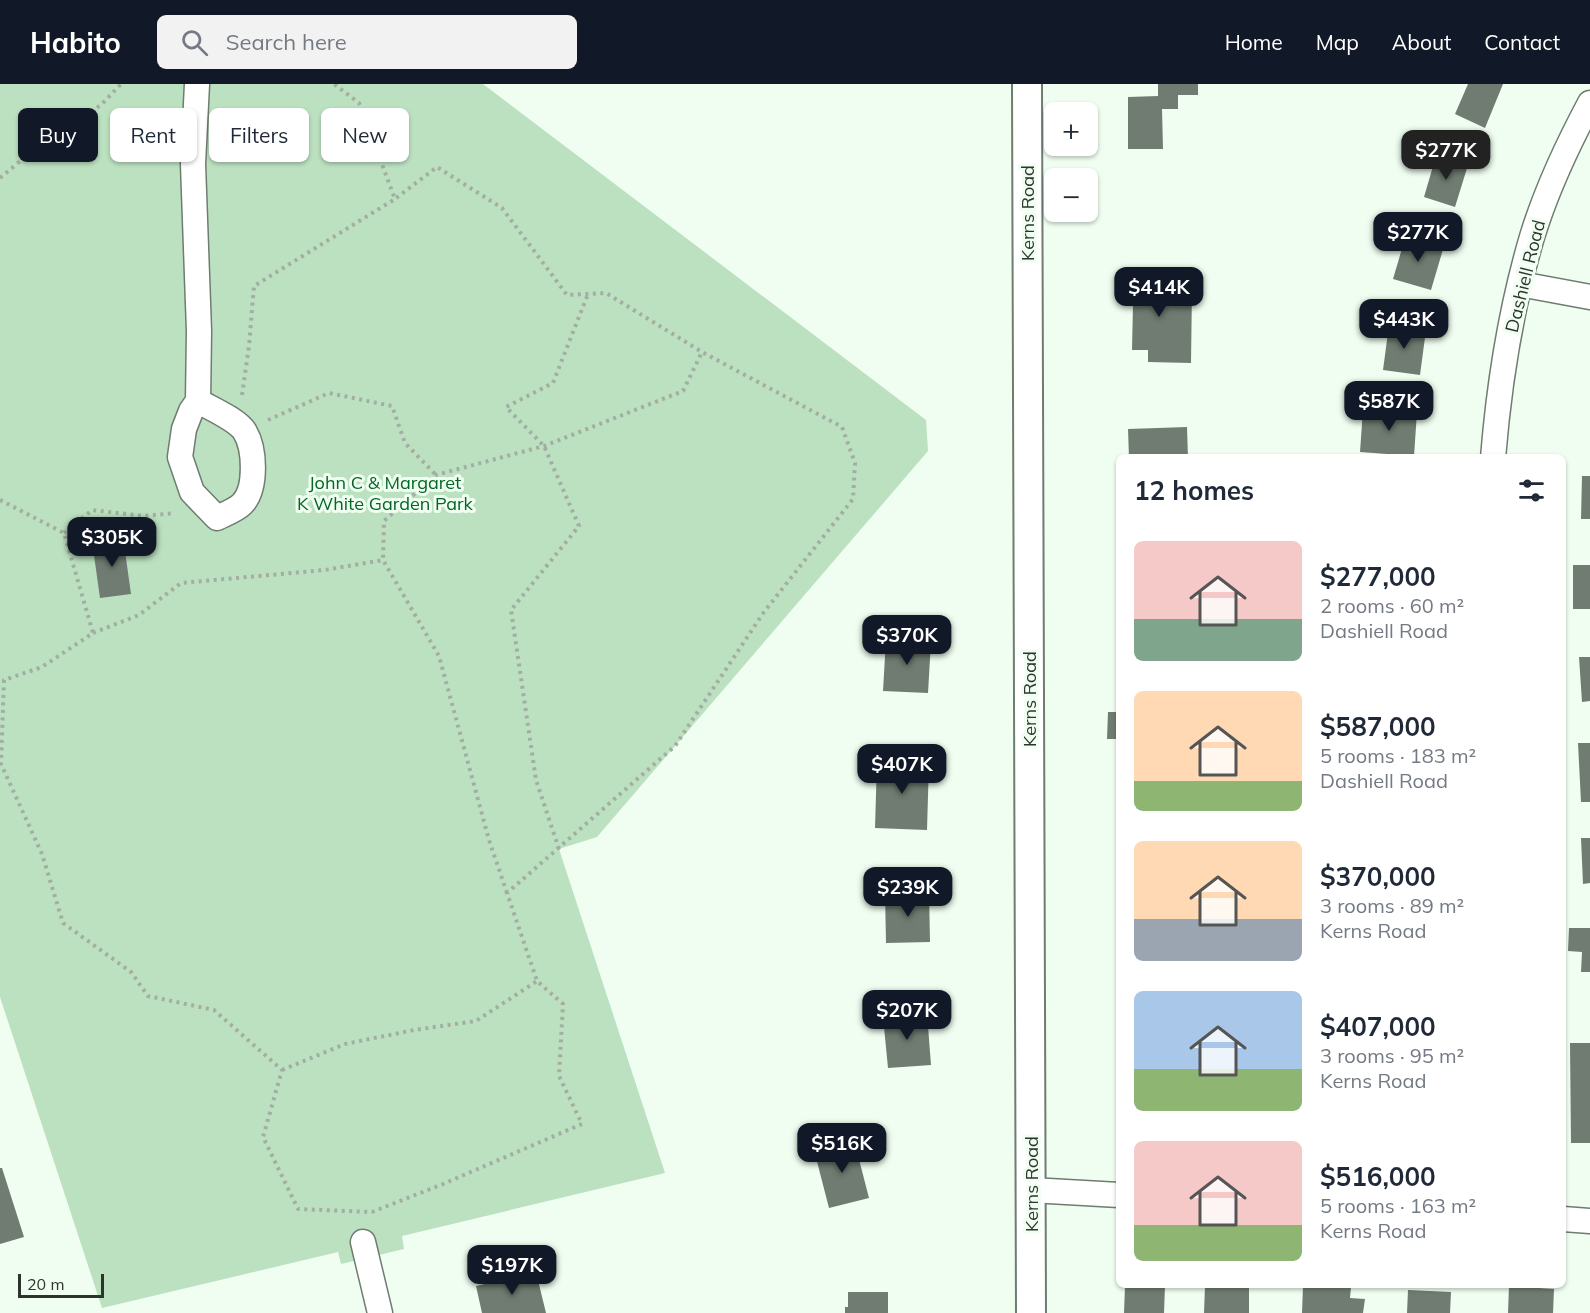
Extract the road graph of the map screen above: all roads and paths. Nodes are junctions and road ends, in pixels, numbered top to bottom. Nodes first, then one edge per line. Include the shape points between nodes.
1 (122, 84) edge
2 (197, 84) edge
3 (334, 84) edge
4 (1027, 84) edge
5 (1590, 103) edge
6 (0, 178) edge
7 (395, 199) junction
8 (1520, 284) junction
9 (588, 294) junction
10 (1590, 297) edge
11 (702, 352) junction
12 (198, 401) junction
13 (244, 430) junction
14 (544, 446) junction
15 (1493, 454) edge
16 (436, 475) junction
17 (0, 500) edge
18 (208, 507) junction
19 (64, 533) junction
20 (383, 560) junction
21 (93, 633) junction
22 (559, 849) junction
23 (507, 893) junction
24 (537, 981) junction
25 (282, 1070) junction
26 (1031, 1190) junction
27 (1116, 1195) edge
28 (1566, 1219) edge
29 (1590, 1221) edge
30 (363, 1242) dead end
31 (380, 1313) edge
32 (1031, 1313) edge

1 - 6 path via 100,105 37,147
2 - 12 street via 193,164
3 - 7 path via 359,103
4 - 26 street, Kerns Road
5 - 8 street, Dashiell Road via 1564,152 1532,236
7 - 9 path via 437,167 502,208 567,295
7 - 13 path via 254,286 240,410
8 - 10 street
8 - 15 street, Dashiell Road via 1498,395
9 - 11 path via 606,293
9 - 14 path via 553,383 506,407
11 - 14 path via 682,391
11 - 22 path via 842,427 855,463 853,499 764,612 675,746
12 - 13 street
12 - 18 street via 184,429 180,457 192,492
13 - 16 path via 329,393 392,406 405,443
13 - 18 street via 252,453 252,484 242,504 217,518
14 - 16 path
14 - 22 path via 579,526 511,610 537,780
16 - 20 path via 384,521
17 - 19 path
18 - 19 path via 144,516 92,510
19 - 21 path
20 - 21 path via 325,570 181,583 139,615
20 - 23 path via 439,656
21 - 25 path via 42,667 4,680 1,764 42,854 63,923 131,972 148,996 214,1010
22 - 23 path
23 - 24 path
24 - 25 path via 476,1021 345,1044
24 - 25 path via 563,1004 559,1076 582,1125 372,1212 298,1209 262,1137
26 - 27 street
26 - 32 street, Kerns Road
28 - 29 street
30 - 31 street

